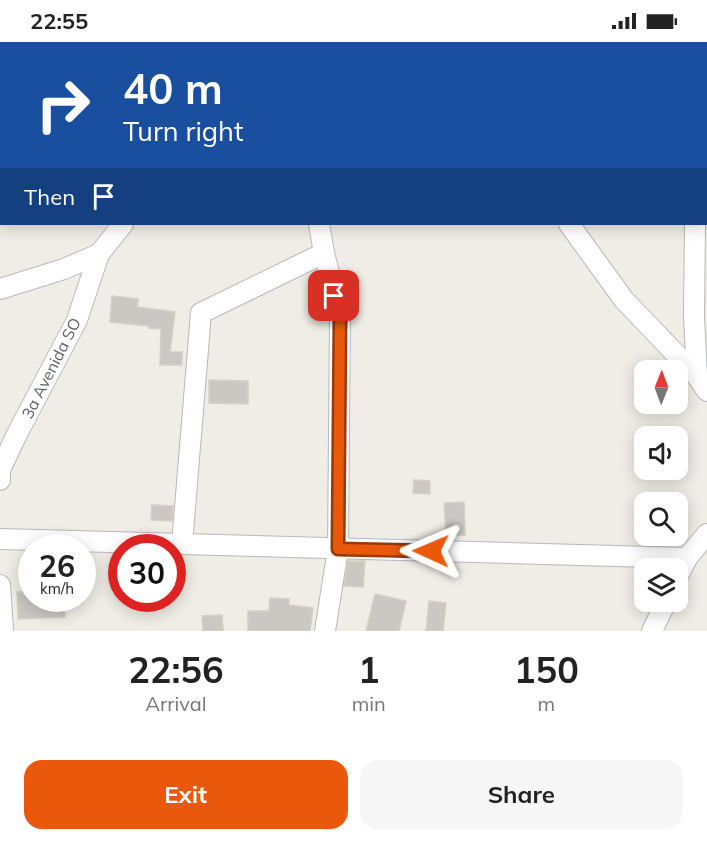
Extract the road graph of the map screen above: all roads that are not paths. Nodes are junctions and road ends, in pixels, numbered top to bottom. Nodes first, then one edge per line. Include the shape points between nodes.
1 (122, 225) edge
2 (319, 225) edge
3 (570, 225) edge
4 (696, 225) edge
5 (324, 253) junction
6 (99, 254) junction
7 (0, 289) edge
8 (702, 383) edge
9 (0, 480) edge
10 (183, 534) edge
11 (707, 534) edge
12 (0, 540) edge
13 (108, 542) edge
14 (186, 544) edge
15 (338, 549) junction
16 (687, 558) joint
17 (0, 585) edge
18 (661, 612) edge
19 (3, 631) edge
20 (325, 631) edge
21 (652, 631) edge

1 - 6 street
2 - 5 street
3 - 8 street via 624,300
4 - 8 street via 694,317
5 - 10 street via 201,313
5 - 15 street via 340,317
6 - 7 street
6 - 9 street, 3a Avenida SO via 77,320 17,434 0,470
11 - 16 street
12 - 13 street
14 - 15 street
15 - 16 street
15 - 20 street
17 - 19 street
18 - 21 street

